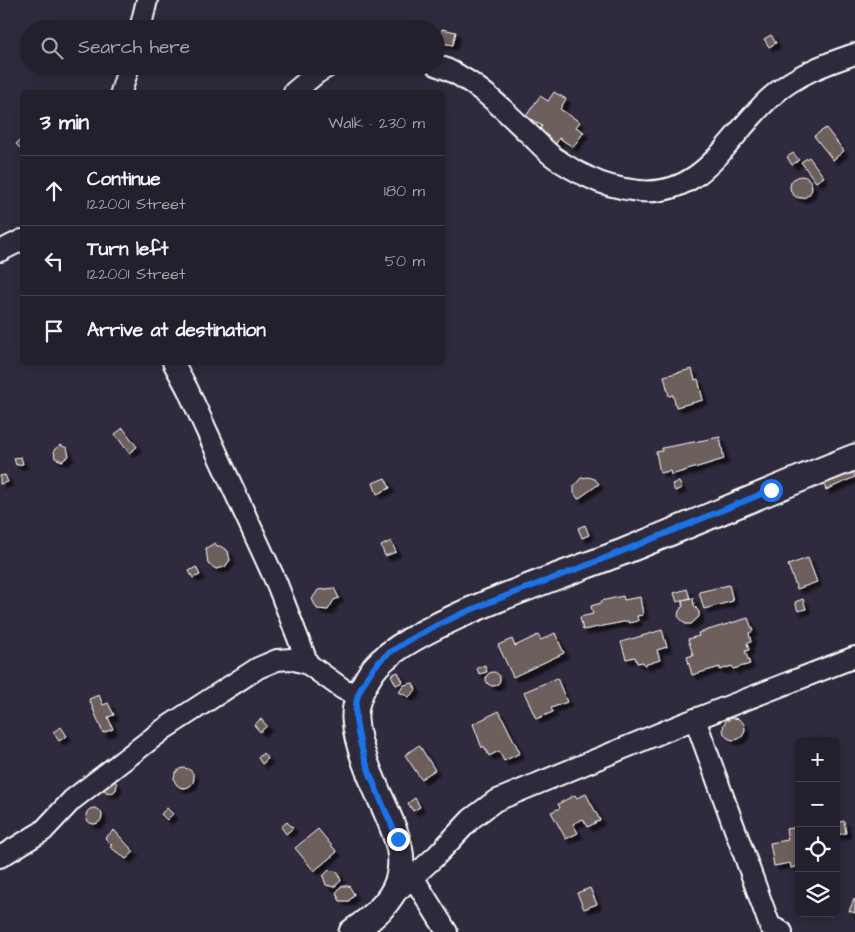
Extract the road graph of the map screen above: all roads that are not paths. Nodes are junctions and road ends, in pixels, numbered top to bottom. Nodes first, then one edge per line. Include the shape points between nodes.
1 (147, 0) edge
2 (142, 20) edge
3 (855, 54) edge
4 (445, 68) edge
5 (126, 75) edge
6 (315, 75) edge
7 (122, 90) edge
8 (296, 90) edge
9 (20, 241) edge
10 (0, 251) edge
11 (175, 365) edge
12 (855, 457) edge
13 (855, 657) edge
14 (308, 664) junction
15 (358, 695) junction
16 (695, 719) junction
17 (0, 857) edge
18 (413, 877) junction
19 (391, 896) junction
20 (352, 932) edge
21 (447, 932) edge
22 (782, 932) edge

1 - 2 street
3 - 4 street via 819,66 772,96 740,127 711,164 691,181 651,192 606,185 554,158 478,88
5 - 7 street
6 - 8 street
9 - 10 street
11 - 14 street via 277,584
12 - 15 street via 424,632 388,654 372,671
13 - 16 street
14 - 15 street via 343,689
14 - 17 street via 291,659 277,660 213,696 106,772 72,800 43,831
15 - 19 street via 355,718 358,734 398,839 401,859 399,880
16 - 18 street via 495,801 471,819
16 - 22 street via 770,926
18 - 19 street
18 - 21 street
19 - 20 street

